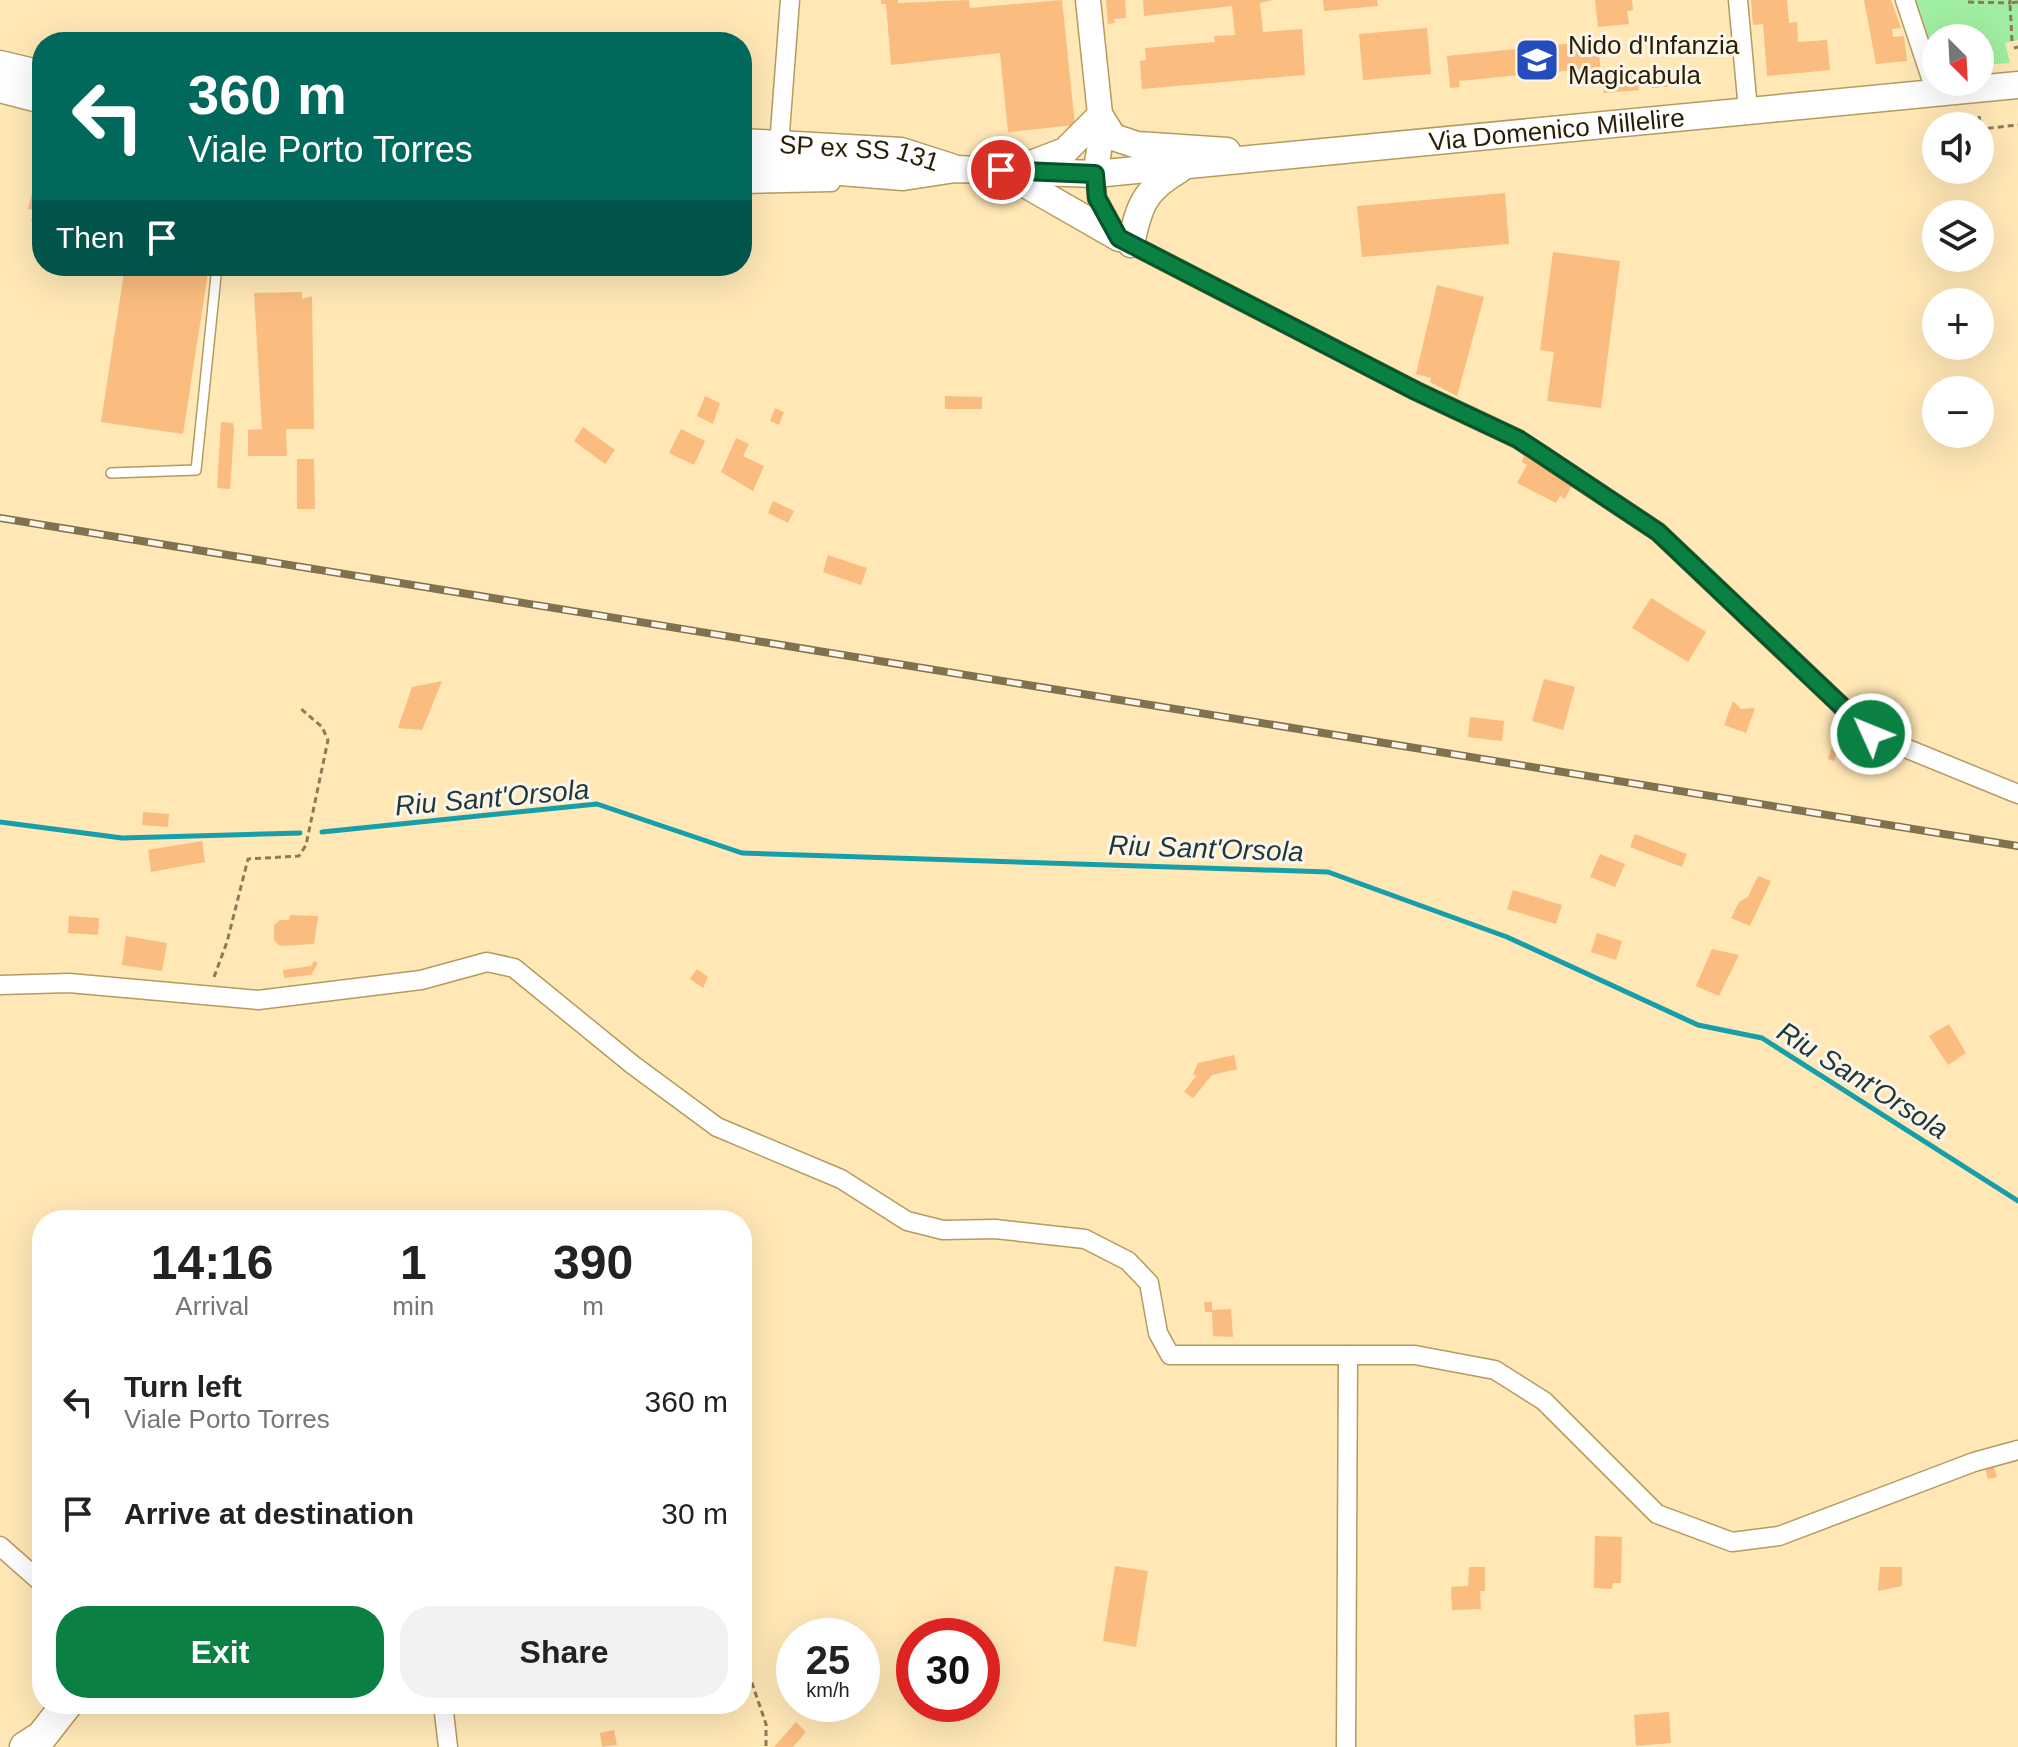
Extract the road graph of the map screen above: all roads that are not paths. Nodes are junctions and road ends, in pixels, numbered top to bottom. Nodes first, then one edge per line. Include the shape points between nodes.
1 (790, 0) edge
2 (1088, 0) edge
3 (1738, 0) edge
4 (1905, 0) edge
5 (1922, 51) edge
6 (0, 64) edge
7 (32, 72) edge
8 (2018, 85) edge
9 (1994, 87) edge
10 (0, 89) edge
11 (1922, 94) edge
12 (32, 97) edge
13 (1748, 110) junction
14 (1100, 116) junction
15 (752, 143) edge
16 (779, 145) junction
17 (1277, 156) junction
18 (752, 165) edge
19 (1186, 166) junction
20 (955, 169) junction
21 (1006, 170) junction
22 (836, 171) junction
23 (1095, 174) junction
24 (752, 184) edge
25 (1125, 241) junction
26 (216, 276) edge
27 (111, 473) dead end
28 (2018, 794) edge
29 (0, 985) edge
30 (1348, 1356) junction
31 (2018, 1450) edge
32 (0, 1546) edge
33 (32, 1574) edge
34 (59, 1714) edge
35 (444, 1714) edge
36 (25, 1747) edge
37 (448, 1747) edge
38 (1346, 1747) edge

1 - 16 street
2 - 14 street
3 - 13 street
4 - 5 street
6 - 7 main road
8 - 9 main road, Via Domenico Millelire
10 - 12 main road
11 - 13 main road, Via Domenico Millelire
13 - 17 main road, Via Domenico Millelire
14 - 17 main road via 1113,137 1137,145
14 - 21 main road via 1065,151
14 - 23 street
15 - 16 main road, SP ex SS 131
16 - 20 main road, SP ex SS 131 via 901,151
17 - 19 main road, Via Domenico Millelire
18 - 22 main road, SP ex SS 131
19 - 23 main road, Via Domenico Millelire
19 - 25 main road via 1153,185
20 - 21 main road, Via Domenico Millelire
20 - 22 main road, SP ex SS 131 via 903,177
21 - 23 main road, Via Domenico Millelire
21 - 25 main road
22 - 24 street via 831,182
23 - 25 street via 1097,198
25 - 28 street via 1518,439 1658,532 1871,734
26 - 27 lane via 196,470
29 - 30 street via 69,983 258,1000 421,980 487,962 514,968 717,1127 841,1179 907,1221 943,1230 995,1229 1085,1239 1128,1261 1149,1283 1158,1333 1170,1355
30 - 31 street via 1415,1355 1495,1370 1544,1401 1657,1514 1732,1542 1779,1536
30 - 38 street
32 - 33 street
34 - 36 main road
35 - 37 street

